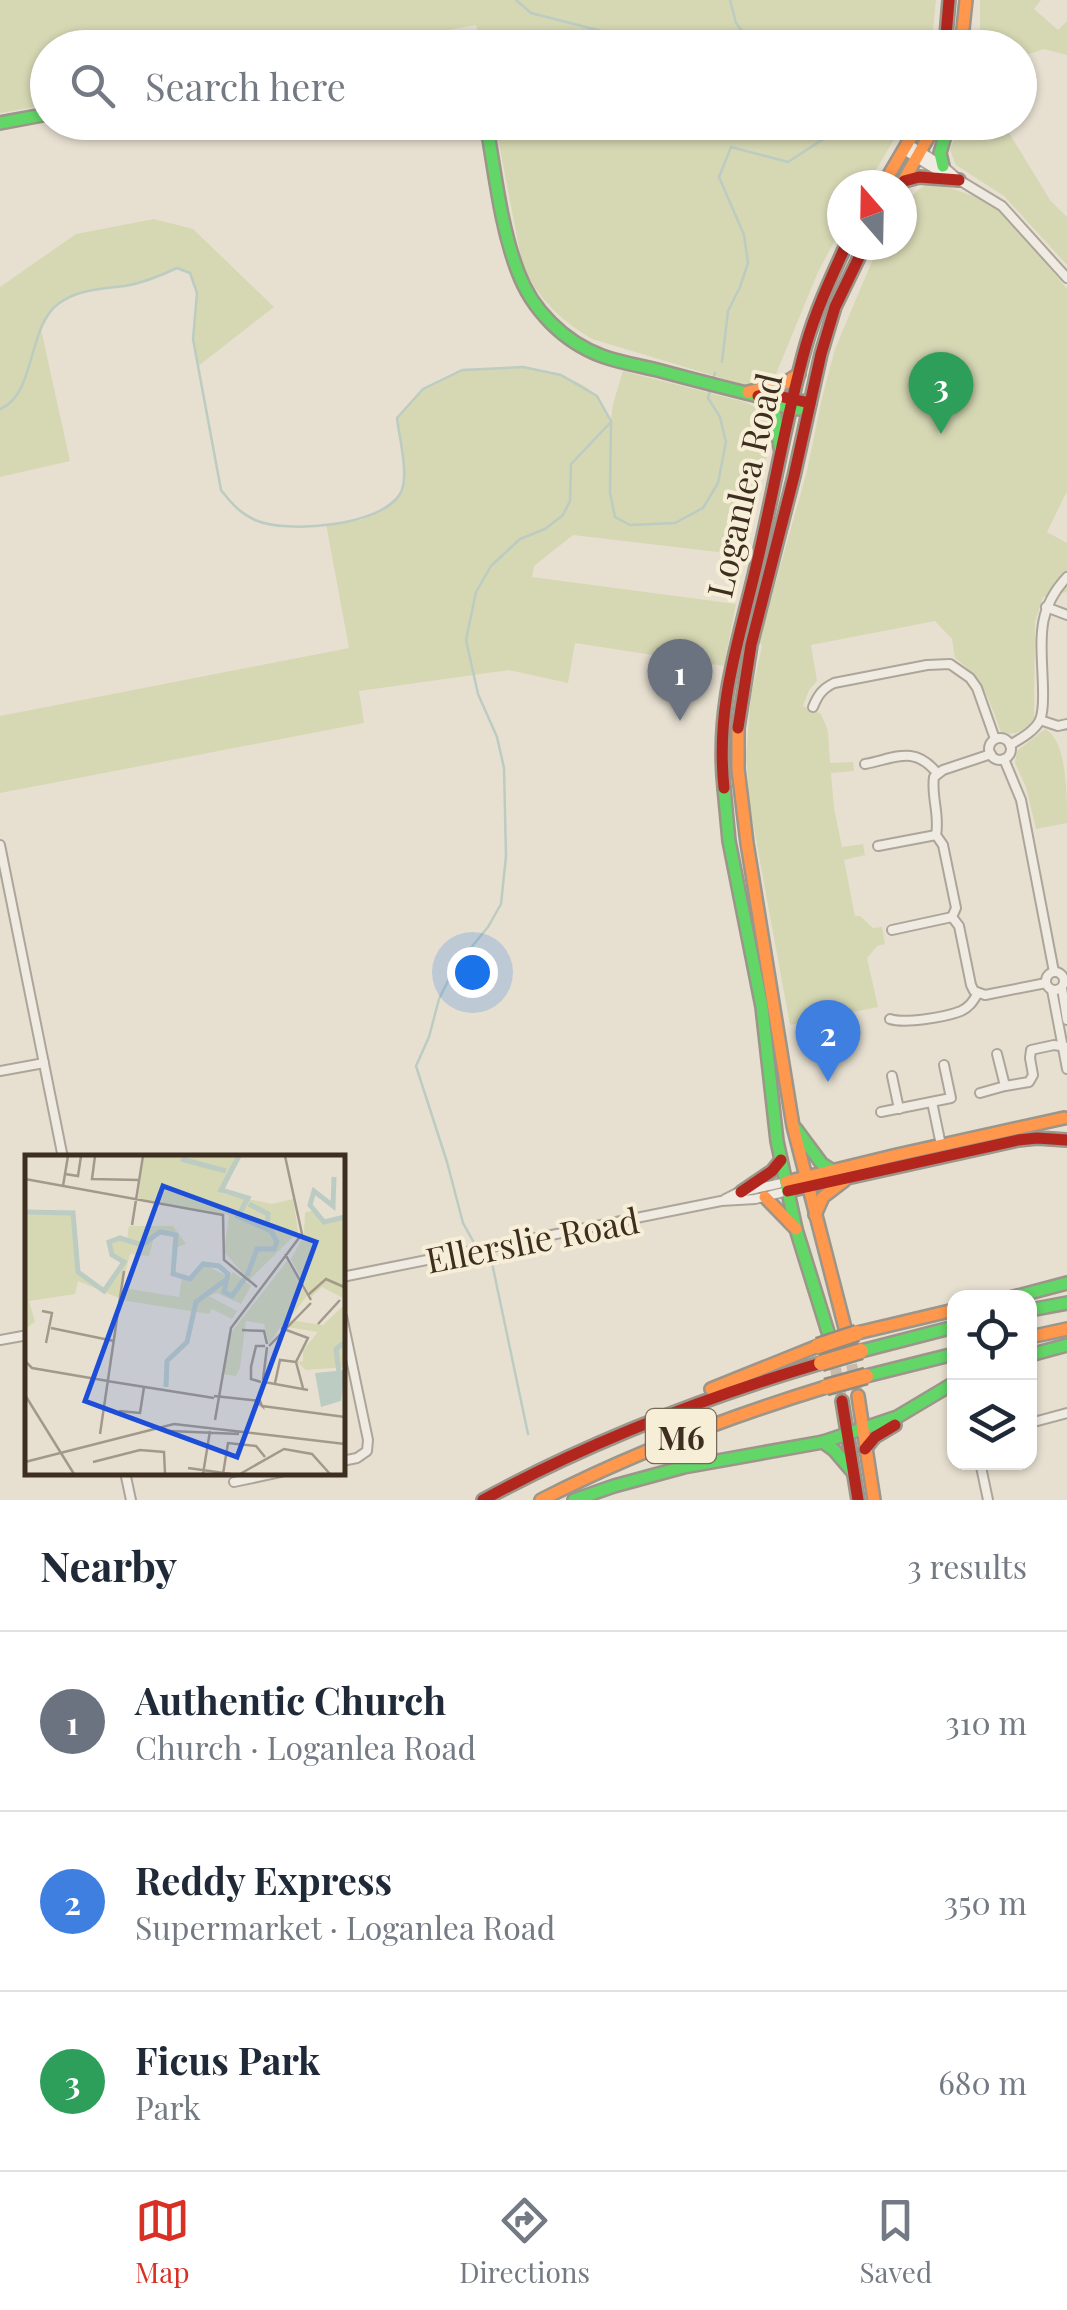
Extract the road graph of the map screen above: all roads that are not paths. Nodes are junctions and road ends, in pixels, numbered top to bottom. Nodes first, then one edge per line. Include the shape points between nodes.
1 (949, 0) edge
2 (966, 0) edge
3 (946, 30) edge
4 (963, 30) edge
5 (30, 117) edge
6 (0, 123) edge
7 (489, 140) edge
8 (915, 140) edge
9 (921, 140) edge
10 (944, 140) edge
11 (912, 151) junction
12 (896, 170) edge
13 (906, 170) edge
14 (951, 174) junction
15 (917, 177) edge
16 (839, 260) edge
17 (858, 260) edge
18 (1067, 278) edge
19 (799, 374) junction
20 (745, 393) junction
21 (773, 404) junction
22 (802, 405) junction
23 (780, 463) junction
24 (1067, 576) edge
25 (1046, 607) junction
26 (1067, 615) edge
27 (813, 707) dead end
28 (1040, 720) junction
29 (1067, 724) edge
30 (995, 740) junction
31 (1010, 744) junction
32 (991, 754) junction
33 (1004, 759) junction
34 (865, 764) dead end
35 (936, 773) junction
36 (936, 835) junction
37 (0, 845) edge
38 (878, 846) dead end
39 (952, 918) junction
40 (892, 930) dead end
41 (1058, 984) edge
42 (978, 993) junction
43 (890, 1019) dead end
44 (1067, 1020) edge
45 (1065, 1046) edge
46 (997, 1054) dead end
47 (44, 1063) junction
48 (944, 1065) dead end
49 (1067, 1068) edge
50 (0, 1071) edge
51 (892, 1076) dead end
52 (1005, 1086) junction
53 (980, 1093) dead end
54 (932, 1102) junction
55 (899, 1108) junction
56 (881, 1112) dead end
57 (1066, 1115) edge
58 (793, 1126) junction
59 (1067, 1139) edge
60 (940, 1145) junction
61 (61, 1155) edge
62 (781, 1160) junction
63 (841, 1175) junction
64 (806, 1182) junction
65 (787, 1186) junction
66 (741, 1192) junction
67 (765, 1196) junction
68 (721, 1202) junction
69 (815, 1215) junction
70 (796, 1229) junction
71 (345, 1276) edge
72 (1067, 1283) edge
73 (1037, 1291) edge
74 (1067, 1303) edge
75 (1037, 1309) edge
76 (947, 1311) edge
77 (947, 1329) edge
78 (1067, 1329) edge
79 (345, 1330) edge
80 (851, 1330) junction
81 (828, 1332) tunnel mouth
82 (1037, 1335) edge
83 (25, 1336) edge
84 (0, 1340) edge
85 (1067, 1345) edge
86 (1037, 1354) edge
87 (947, 1356) edge
88 (947, 1387) edge
89 (858, 1396) tunnel mouth
90 (842, 1400) tunnel mouth
91 (672, 1412) junction
92 (905, 1413) junction
93 (1067, 1413) edge
94 (1037, 1421) edge
95 (862, 1429) junction
96 (846, 1434) junction
97 (823, 1442) junction
98 (865, 1449) junction
99 (345, 1460) edge
100 (982, 1470) edge
101 (852, 1471) junction
102 (127, 1475) edge
103 (268, 1475) edge
104 (234, 1482) dead end
105 (131, 1500) edge
106 (483, 1500) edge
107 (541, 1500) edge
108 (574, 1500) edge
109 (858, 1500) edge
110 (874, 1500) edge
111 (988, 1500) edge

1 - 3 main road
2 - 4 main road
5 - 6 main road
7 - 20 main road via 512,256 544,318 601,356
8 - 11 main road
9 - 11 main road
10 - 14 main road via 940,153
11 - 12 main road
11 - 13 main road
11 - 14 street
14 - 15 main road
14 - 18 street via 1002,206
16 - 19 main road, Loganlea Road
17 - 22 main road, Loganlea Road
19 - 20 main road
19 - 22 main road, Loganlea Road
20 - 21 main road
20 - 22 main road
21 - 22 main road
21 - 23 main road
22 - 23 main road, Loganlea Road
22 - 58 main road, Loganlea Road via 738,719 752,876
23 - 62 main road, Loganlea Road via 728,676 720,761
24 - 25 street
25 - 26 street
25 - 28 street
27 - 30 street via 834,683 950,664 977,688
28 - 29 street
28 - 31 street
30 - 31 street
30 - 32 street
31 - 33 street
32 - 33 street
32 - 35 street
33 - 41 street via 1020,800 1054,972 1048,975
34 - 35 street via 920,756
35 - 36 street
36 - 38 street
36 - 39 street via 956,908
37 - 47 street
39 - 40 street
39 - 42 street
41 - 42 street
41 - 44 street
41 - 45 street
42 - 43 street via 962,1010 902,1023
45 - 49 street
45 - 52 street via 1031,1050 1032,1080
46 - 52 street
47 - 50 street
47 - 61 street
48 - 54 street via 951,1098
51 - 55 street
52 - 53 street
54 - 55 street
54 - 60 street
55 - 56 street
57 - 59 main road
57 - 60 main road
58 - 63 main road via 822,1164
58 - 64 main road, Loganlea Road
59 - 63 main road via 1018,1140
60 - 63 main road
62 - 65 main road, Loganlea Road
62 - 66 main road
63 - 64 main road
63 - 69 main road
64 - 65 main road
64 - 69 main road, Loganlea Road
65 - 66 street, Ellerslie Road
65 - 67 street, Ellerslie Road
65 - 70 main road, Loganlea Road
66 - 68 street, Ellerslie Road
67 - 68 street, Ellerslie Road
67 - 70 main road
68 - 71 street, Ellerslie Road
69 - 80 main road, Loganlea Road
70 - 81 main road, Loganlea Road
72 - 73 main road
74 - 75 main road
76 - 80 main road
77 - 91 main road, M6, bridge
78 - 82 main road
79 - 99 street via 368,1440 367,1451
80 - 91 main road, bridge via 698,1394
83 - 84 street
85 - 86 main road
87 - 107 main road, M6, bridge via 765,1406
88 - 92 main road
89 - 95 main road
90 - 96 main road
91 - 106 main road, M6 via 578,1450
92 - 95 main road
92 - 98 main road
93 - 94 street
95 - 96 main road
95 - 98 main road
96 - 97 main road
96 - 101 main road
97 - 101 main road
97 - 108 main road via 670,1470
98 - 110 main road
100 - 111 street
101 - 109 main road
102 - 105 street
103 - 104 street

